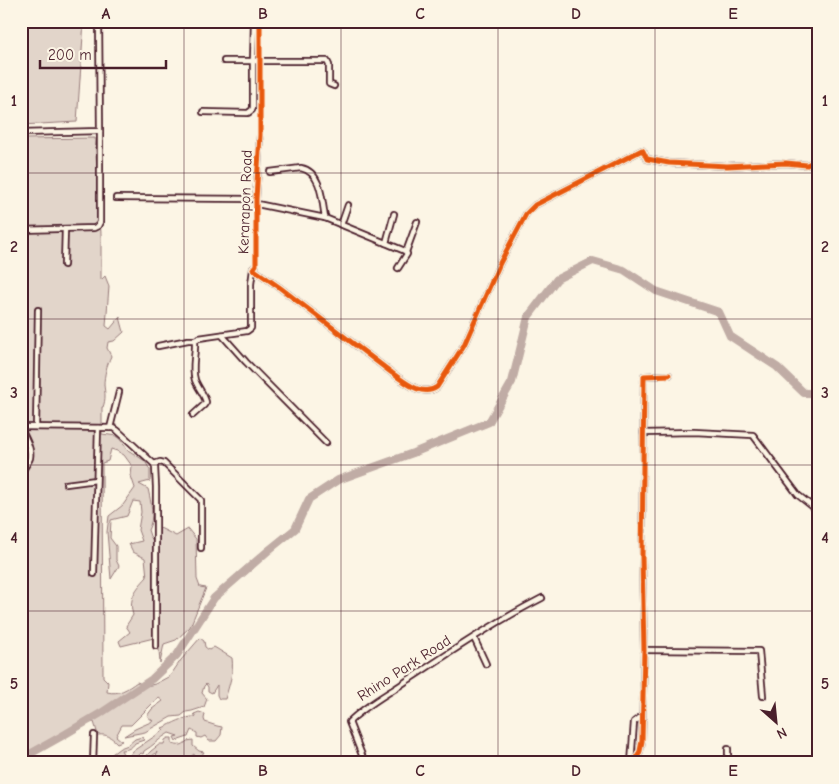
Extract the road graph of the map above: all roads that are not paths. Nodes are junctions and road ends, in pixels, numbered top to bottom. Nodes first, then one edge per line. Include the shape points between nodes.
1 (99, 21) edge
2 (254, 21) edge
3 (260, 21) edge
4 (224, 61) dead end
5 (253, 62) junction
6 (260, 62) junction
7 (334, 86) dead end
8 (203, 112) dead end
9 (100, 131) junction
10 (21, 132) edge
11 (818, 162) edge
12 (270, 172) dead end
13 (818, 191) edge
14 (116, 198) dead end
15 (257, 202) junction
16 (348, 206) dead end
17 (394, 214) dead end
18 (818, 215) edge
19 (325, 218) junction
20 (417, 222) dead end
21 (341, 225) junction
22 (65, 229) junction
23 (21, 230) edge
24 (386, 243) junction
25 (406, 252) junction
26 (64, 265) dead end
27 (398, 268) dead end
28 (253, 269) junction
29 (38, 310) dead end
30 (222, 334) junction
31 (196, 340) junction
32 (158, 346) dead end
33 (669, 375) dead end
34 (119, 392) dead end
35 (193, 415) dead end
36 (36, 427) junction
37 (21, 428) edge
38 (98, 428) junction
39 (110, 428) junction
40 (643, 433) junction
41 (326, 444) dead end
42 (154, 464) junction
43 (21, 473) edge
44 (96, 480) junction
45 (66, 484) dead end
46 (813, 507) dead end
47 (201, 548) dead end
48 (94, 574) dead end
49 (542, 598) dead end
50 (474, 638) junction
51 (156, 646) dead end
52 (644, 650) junction
53 (21, 661) edge
54 (486, 664) dead end
55 (763, 696) dead end
56 (642, 716) junction
57 (24, 728) dead end
58 (94, 734) dead end
59 (728, 749) dead end
60 (93, 762) edge
61 (365, 763) edge
62 (631, 763) edge
63 (635, 763) edge
64 (728, 763) edge

1 - 9 street
2 - 5 street
3 - 6 street, Kerarapon Road
4 - 5 street
5 - 6 street
5 - 8 street via 252,110 248,113
6 - 7 street via 326,61 330,65 329,84
6 - 15 street, Kerarapon Road
9 - 10 street
9 - 22 street via 99,224 94,228
11 - 28 street, Kerarapon Road via 807,165 669,164 647,159 644,151 640,151 551,197 529,210 493,277 464,345 439,384 426,391 418,390 392,373
12 - 19 street via 308,170 319,185
13 - 18 street
14 - 15 street
15 - 19 street
15 - 28 street, Kerarapon Road via 256,265
16 - 21 street
17 - 24 street
19 - 21 street
20 - 25 street
21 - 24 street
22 - 23 street
22 - 26 street
24 - 25 street
25 - 27 street
28 - 30 street via 251,328
29 - 36 street
30 - 31 street
30 - 41 street
31 - 32 street
31 - 35 street via 194,376 206,402
33 - 40 street via 644,376
34 - 39 street
36 - 37 street
36 - 38 street
37 - 43 street via 30,455
38 - 39 street
38 - 44 street
39 - 42 street via 117,430
40 - 46 street via 752,435 798,494
40 - 52 street
42 - 47 street via 164,463 201,500
42 - 51 street
44 - 45 street
44 - 48 street
49 - 50 street, Rhino Park Road
50 - 54 street
50 - 61 street, Rhino Park Road via 349,722
52 - 55 street via 759,651
52 - 56 street
53 - 57 street
56 - 62 street via 634,722
56 - 63 street via 642,748
58 - 60 street
59 - 64 street

